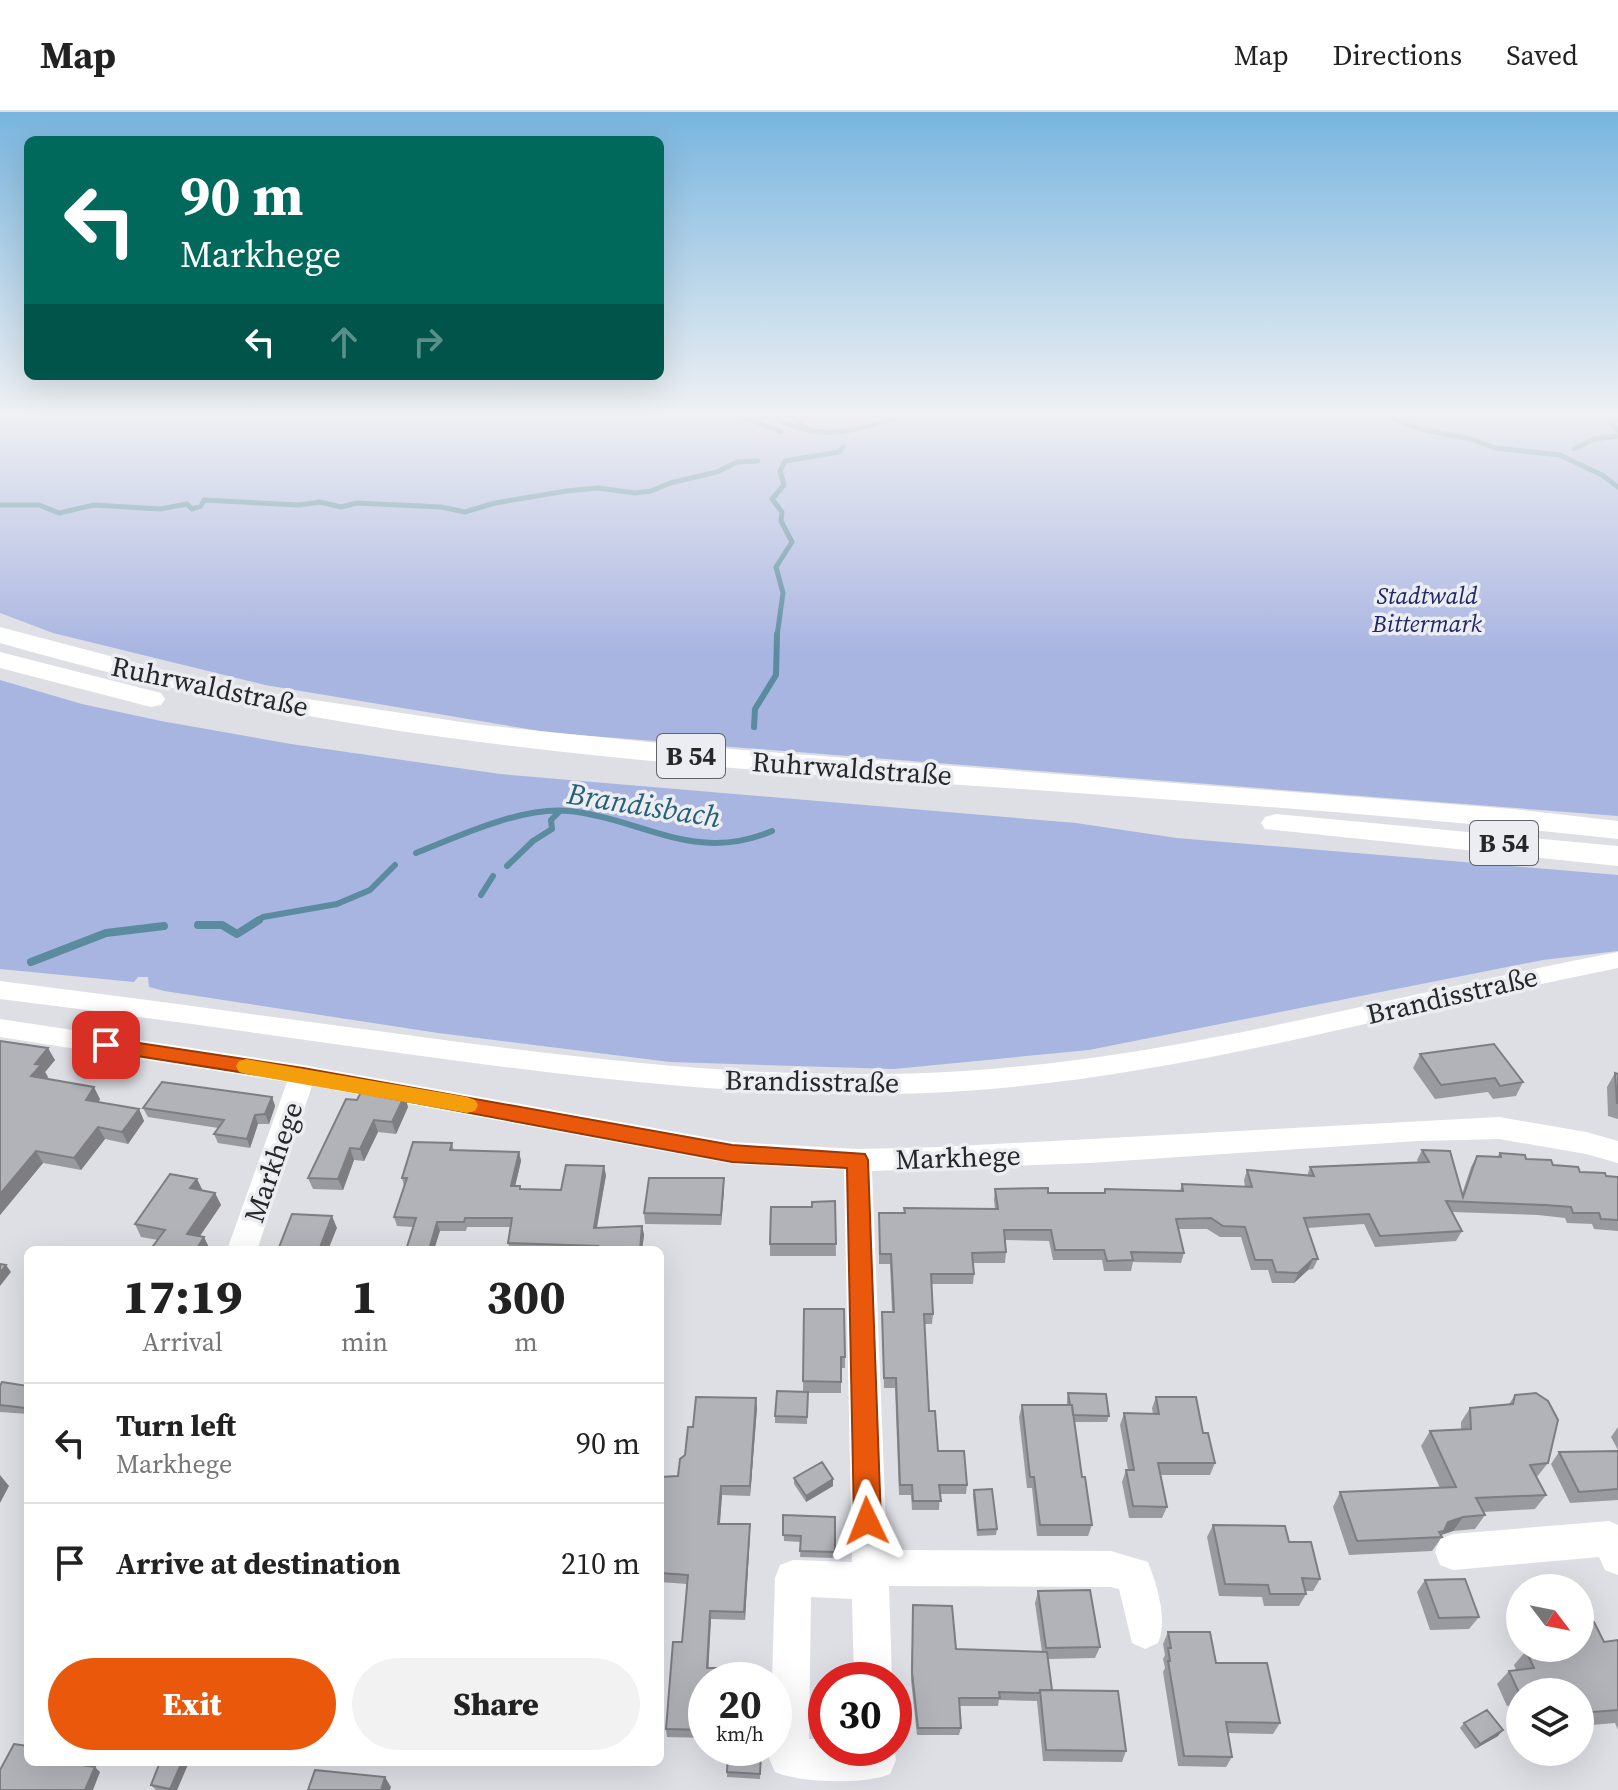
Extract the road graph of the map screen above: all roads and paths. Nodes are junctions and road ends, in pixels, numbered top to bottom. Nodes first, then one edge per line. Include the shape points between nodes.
1 (0, 635) edge
2 (0, 660) edge
3 (1618, 830) edge
4 (1618, 856) edge
5 (1618, 960) edge
6 (0, 990) edge
7 (0, 1028) edge
8 (303, 1075) junction
9 (1618, 1152) edge
10 (858, 1160) junction
11 (243, 1246) edge
12 (1453, 1552) dead end
13 (1618, 1557) edge
14 (869, 1574) junction
15 (1145, 1630) dead end
16 (872, 1662) edge
17 (808, 1758) edge

1 - 3 highway, Ruhrwaldstraße / B 54 via 256,698 554,742
2 - 4 highway, B 54 via 193,708 505,758
5 - 6 street, Brandisstraße via 1136,1062 962,1081 869,1083 645,1075
7 - 8 street, Markhege
8 - 10 street, Markhege via 732,1153
8 - 11 street, Markhege
9 - 10 street, Markhege via 1499,1128
10 - 14 street
12 - 13 street via 1609,1539
14 - 15 street via 1111,1569 1135,1575
14 - 16 street
14 - 17 street via 793,1578 789,1758

